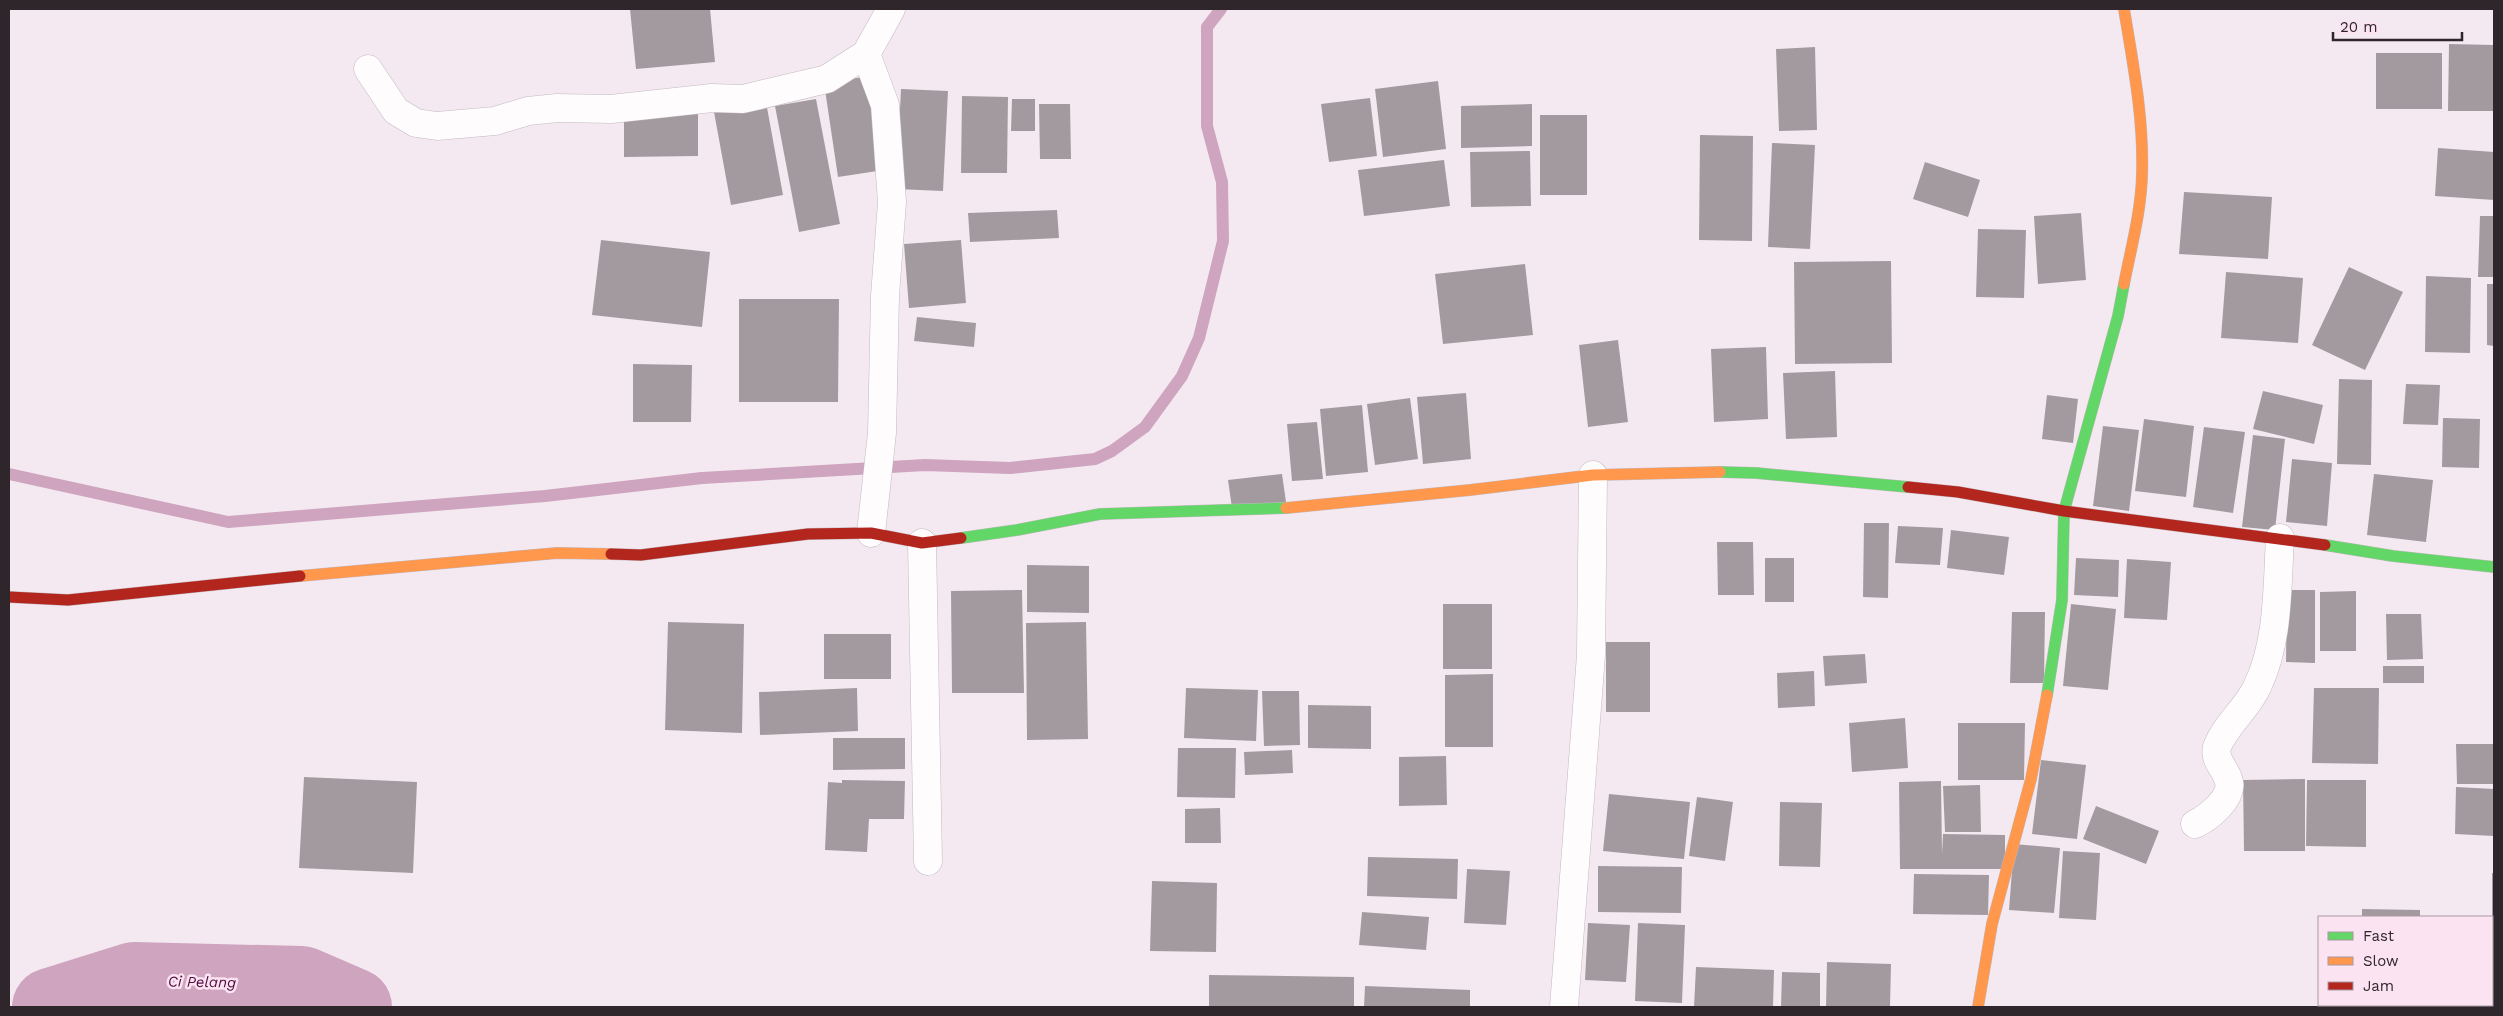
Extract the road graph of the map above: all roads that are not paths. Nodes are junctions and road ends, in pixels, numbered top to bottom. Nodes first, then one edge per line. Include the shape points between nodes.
1 (891, 9) edge
2 (2124, 9) edge
3 (866, 54) junction
4 (368, 69) dead end
5 (1594, 475) junction
6 (2064, 511) junction
7 (871, 533) junction
8 (2280, 538) junction
9 (922, 543) junction
10 (2494, 567) edge
11 (9, 597) edge
12 (2195, 824) dead end
13 (928, 861) dead end
14 (1564, 1007) edge
15 (1978, 1007) edge

1 - 3 street
2 - 6 street via 2140,107 2142,175 2139,205 2118,316
3 - 4 street via 827,79 743,99 712,98 611,108 558,108 528,111 495,121 437,126 416,124 396,111
3 - 7 street via 884,105 892,202 885,296 882,433
5 - 6 street via 1756,473 1958,492
5 - 9 street via 1283,508 1100,514
5 - 14 street via 1591,655
6 - 8 street
6 - 15 street via 2062,600 2044,713 2031,779 1992,924
7 - 9 street
7 - 11 street via 808,534 641,555 558,552 123,596 68,600
8 - 10 street via 2393,556
8 - 12 street via 2275,626 2263,675 2216,749 2229,790 2206,819
9 - 13 street

